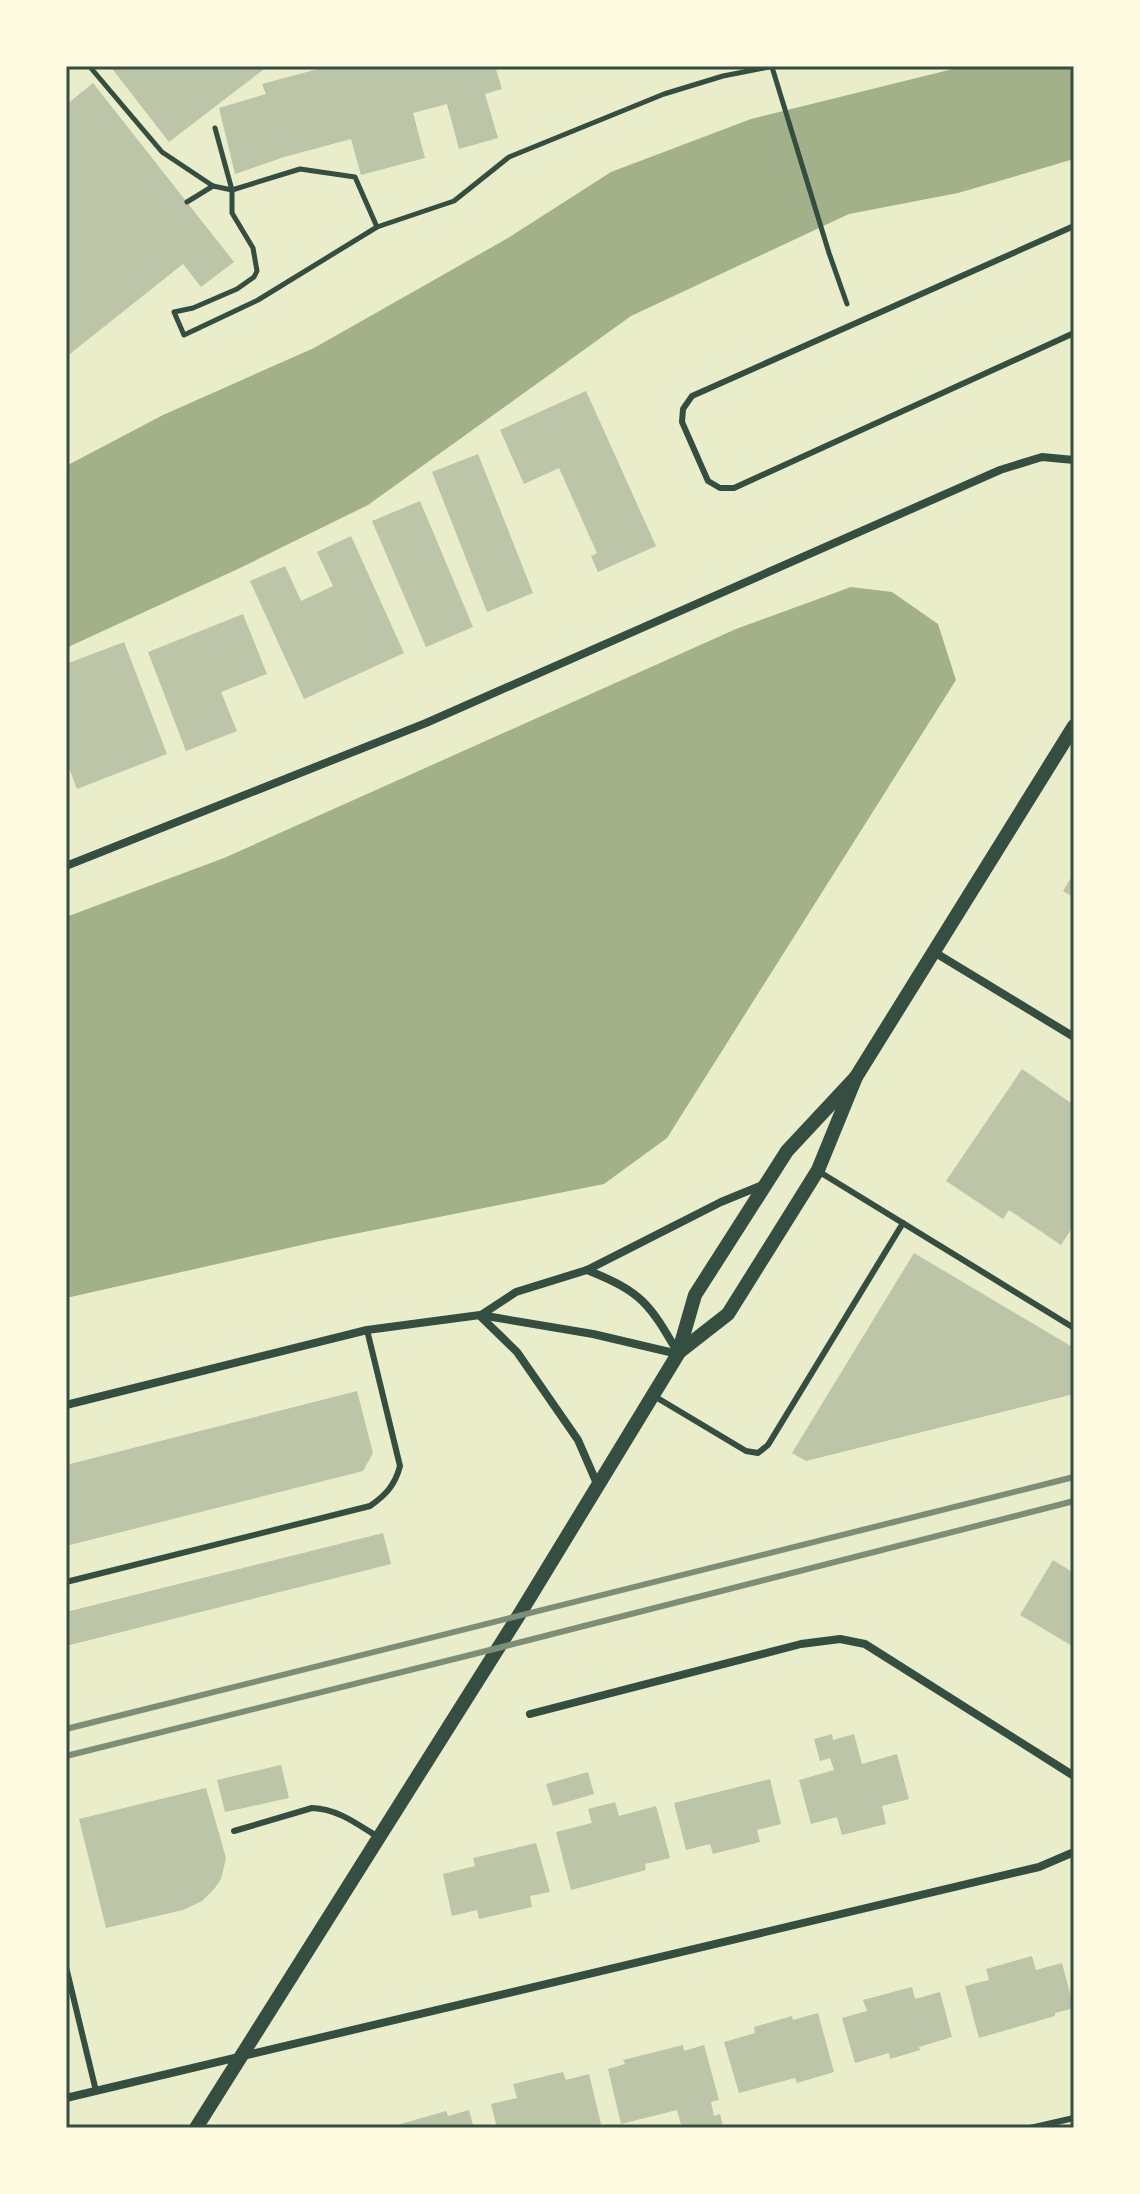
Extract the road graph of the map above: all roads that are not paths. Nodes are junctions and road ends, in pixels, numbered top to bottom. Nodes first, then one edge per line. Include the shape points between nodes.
1 (1074, 226) edge
2 (1074, 333) edge
3 (1074, 460) edge
4 (1074, 726) edge
5 (66, 866) edge
6 (934, 952) junction
7 (1074, 1037) edge
8 (856, 1077) junction
9 (818, 1170) junction
10 (766, 1183) junction
11 (903, 1223) junction
12 (587, 1270) junction
13 (480, 1315) junction
14 (1074, 1328) edge
15 (367, 1330) junction
16 (678, 1354) junction
17 (653, 1395) junction
18 (66, 1405) edge
19 (598, 1486) junction
20 (66, 1582) edge
21 (530, 1714) dead end
22 (1074, 1776) edge
23 (234, 1831) dead end
24 (378, 1837) junction
25 (1074, 1852) edge
26 (66, 1967) edge
27 (242, 2056) junction
28 (96, 2091) junction
29 (66, 2098) edge
30 (1074, 2118) edge
31 (196, 2128) edge
32 (1030, 2128) edge

1 - 2 lane via 692,396 682,422 708,481 734,488
3 - 5 street via 1042,457 1000,470 426,723
4 - 6 street
6 - 7 street
6 - 8 street
8 - 9 street
8 - 10 street via 787,1151
9 - 11 lane
9 - 16 street via 728,1314
10 - 12 street
10 - 16 street via 695,1295
11 - 14 lane
11 - 17 lane via 768,1445 758,1453 746,1451
12 - 13 street via 516,1292
12 - 16 street via 636,1294 655,1313
13 - 15 street
13 - 16 street
13 - 19 street via 517,1352 578,1440
15 - 18 street
15 - 20 lane via 400,1466 384,1496 370,1506
16 - 17 street
17 - 19 street
19 - 24 street
21 - 22 street via 801,1644 840,1639 865,1644
23 - 24 lane via 324,1808
24 - 27 street
25 - 27 street via 1039,1867
26 - 28 lane
27 - 28 street
27 - 31 street
28 - 29 street
30 - 32 lane

